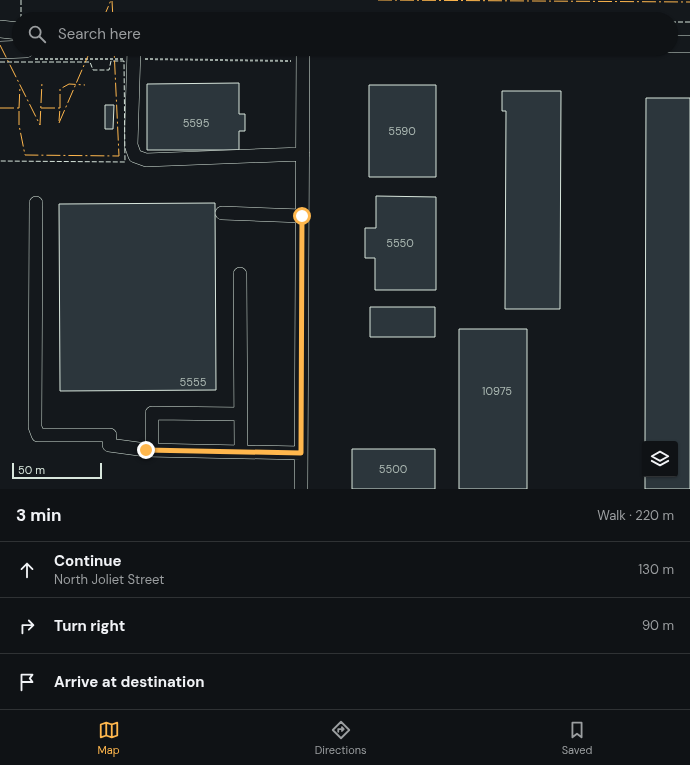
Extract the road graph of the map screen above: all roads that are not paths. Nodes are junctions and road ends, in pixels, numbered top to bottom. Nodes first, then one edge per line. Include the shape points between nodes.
1 (0, 29) edge
2 (12, 30) edge
3 (678, 44) edge
4 (690, 44) edge
5 (0, 50) edge
6 (12, 52) edge
7 (134, 56) edge
8 (303, 56) edge
9 (303, 154) junction
10 (36, 203) dead end
11 (222, 213) dead end
12 (302, 216) junction
13 (240, 274) dead end
14 (240, 414) junction
15 (152, 449) junction
16 (241, 452) junction
17 (301, 453) junction
18 (301, 489) edge

1 - 2 main road
3 - 4 main road
5 - 6 main road
7 - 9 street via 131,145 135,156 146,160
8 - 9 street
9 - 12 street
10 - 15 street via 35,427 38,435 110,435 109,445
11 - 12 street
12 - 17 street
13 - 14 street
14 - 15 street via 152,412
14 - 16 street
15 - 16 street
16 - 17 street
17 - 18 street

